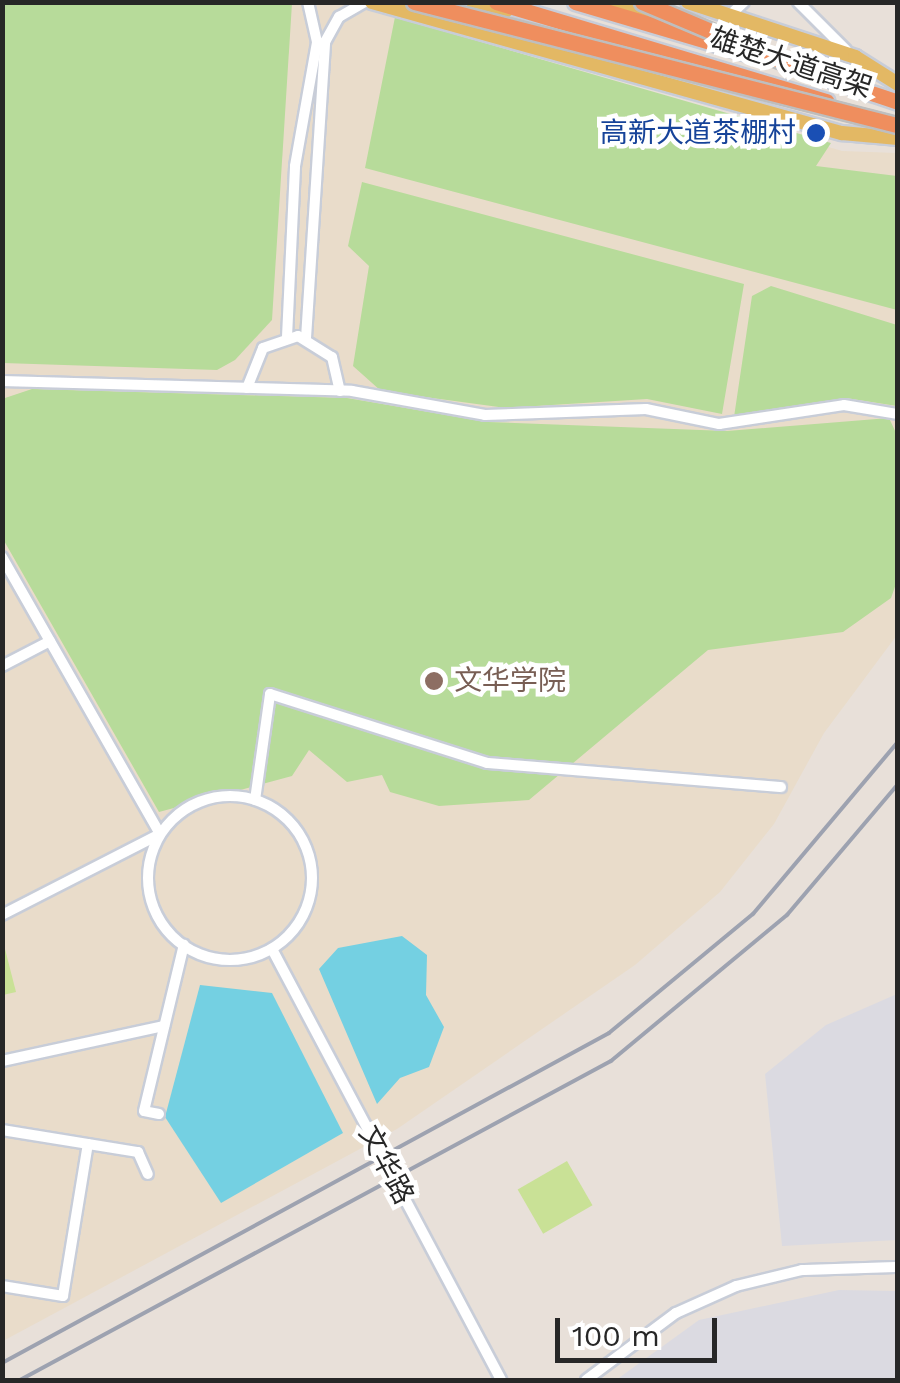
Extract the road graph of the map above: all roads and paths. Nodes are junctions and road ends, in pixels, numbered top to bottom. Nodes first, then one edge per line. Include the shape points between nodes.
1 (308, 2) edge
2 (369, 2) edge
3 (414, 2) edge
4 (451, 2) edge
5 (472, 2) edge
6 (496, 2) edge
7 (574, 2) edge
8 (604, 2) edge
9 (642, 2) edge
10 (688, 2) edge
11 (744, 2) edge
12 (798, 2) edge
13 (730, 15) junction
14 (520, 38) junction
15 (855, 57) junction
16 (810, 73) junction
17 (898, 84) edge
18 (898, 98) edge
19 (898, 126) edge
20 (898, 138) edge
21 (288, 337) junction
22 (306, 338) junction
23 (5, 383) edge
24 (247, 388) junction
25 (340, 391) junction
26 (898, 414) edge
27 (2, 557) edge
28 (6, 570) edge
29 (50, 642) junction
30 (2, 666) edge
31 (780, 787) dead end
32 (255, 800) junction
33 (160, 834) junction
34 (2, 915) edge
35 (184, 945) junction
36 (272, 949) junction
37 (164, 1026) junction
38 (2, 1061) edge
39 (160, 1114) dead end
40 (2, 1130) edge
41 (88, 1144) junction
42 (148, 1174) dead end
43 (898, 1267) edge
44 (2, 1286) edge
45 (501, 1380) edge
46 (586, 1380) edge

1 - 21 street via 317,42 294,166
2 - 14 main road
2 - 22 street via 339,17 326,42
3 - 19 highway, bridge
4 - 14 main road
5 - 19 main road
6 - 19 highway, 雄楚大道高架, bridge
7 - 16 highway, 雄楚大道高架, bridge
8 - 18 main road
9 - 16 highway, bridge
10 - 13 main road
11 - 13 street
12 - 15 street
13 - 15 main road
14 - 20 main road via 842,133
15 - 17 main road
16 - 18 highway, 雄楚大道高架
21 - 22 street
21 - 24 street via 257,354
22 - 25 street via 332,357
23 - 24 street
24 - 25 street
25 - 26 street via 485,416 646,409 736,424 844,406
27 - 28 street
28 - 29 street
29 - 30 street
29 - 33 street
31 - 32 street via 487,763 270,694
32 - 33 street via 202,800
32 - 36 street via 298,831 313,882 300,920
33 - 34 street
33 - 35 street via 148,886 155,913
35 - 36 street via 219,959
35 - 37 street
36 - 45 street, 文华路
37 - 38 street
37 - 39 street via 144,1112
40 - 41 street
41 - 42 street via 138,1152
41 - 44 street via 62,1296
43 - 46 street via 802,1270 736,1286 676,1313

